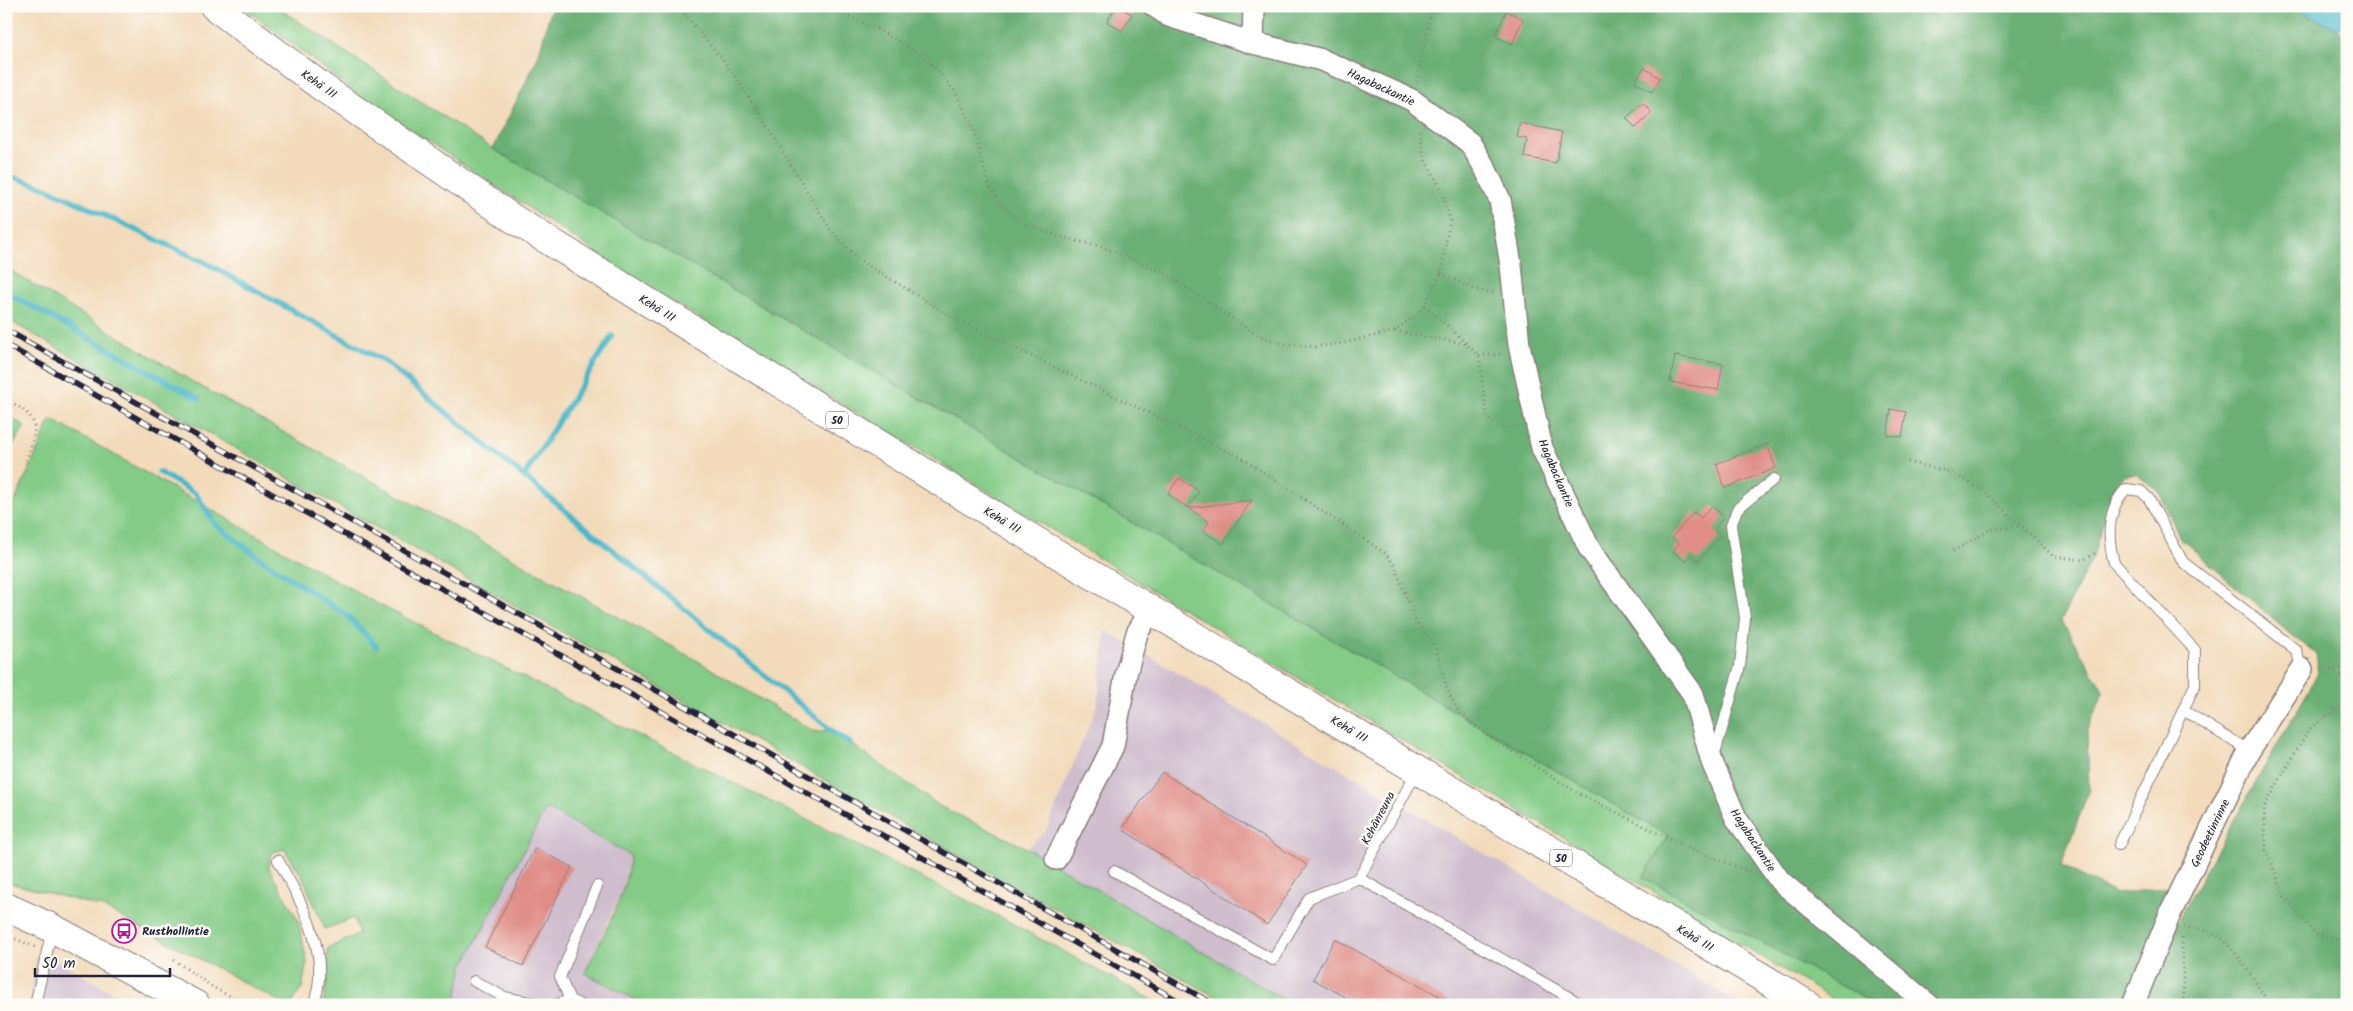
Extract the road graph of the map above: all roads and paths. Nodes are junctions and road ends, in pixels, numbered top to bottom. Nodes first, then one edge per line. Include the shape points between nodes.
1 (214, 6) edge
2 (678, 6) edge
3 (821, 6) edge
4 (1154, 6) edge
5 (1254, 6) edge
6 (1432, 6) edge
7 (1253, 43) junction
8 (1415, 102) junction
9 (1441, 273) junction
10 (1514, 297) junction
11 (1425, 305) junction
12 (1394, 331) junction
13 (1466, 344) junction
14 (6, 399) edge
15 (1536, 422) junction
16 (26, 460) dead end
17 (1908, 462) dead end
18 (1774, 480) dead end
19 (2021, 526) junction
20 (2109, 544) junction
21 (1953, 551) dead end
22 (1151, 610) junction
23 (2347, 666) edge
24 (2302, 668) junction
25 (2332, 670) junction
26 (2347, 682) edge
27 (2347, 701) edge
28 (2183, 710) junction
29 (2249, 751) junction
30 (1712, 762) junction
31 (1418, 770) junction
32 (2119, 845) dead end
33 (1056, 859) dead end
34 (278, 860) dead end
35 (1114, 871) dead end
36 (1359, 878) junction
37 (1780, 881) junction
38 (596, 886) dead end
39 (6, 907) edge
40 (52, 928) junction
41 (2347, 941) edge
42 (174, 960) dead end
43 (474, 981) dead end
44 (570, 1000) junction
45 (35, 1005) edge
46 (196, 1005) edge
47 (248, 1005) edge
48 (313, 1005) edge
49 (544, 1005) edge
50 (555, 1005) edge
51 (580, 1005) edge
52 (1583, 1005) edge
53 (1808, 1005) edge
54 (1929, 1005) edge
55 (2133, 1005) edge
56 (2184, 1005) edge
57 (2270, 1005) edge

1 - 22 main road, Kehä III / 50 via 322,87 512,218
2 - 37 path via 723,60 759,112 830,229 858,260 955,320 1242,458 1385,553 1395,566 1415,620 1436,647 1448,691 1459,712 1484,733 1576,792 1686,847
3 - 12 path via 876,28 927,59 954,90 972,125 988,183 1000,204 1023,223 1060,237 1103,247 1163,272 1259,336 1284,344 1315,347
4 - 7 street, Hagabackantie via 1170,16
5 - 7 street
6 - 8 path
7 - 8 street, Hagabackantie via 1322,60
8 - 9 path via 1424,156 1441,189 1450,219
8 - 10 street, Hagabackantie via 1470,144 1486,168 1500,200
9 - 10 path via 1473,289
9 - 11 path
10 - 15 street, Hagabackantie via 1519,345
11 - 12 path
11 - 13 path
12 - 13 path
13 - 15 path via 1479,356 1487,418 1505,430
14 - 16 path via 30,414 34,426 34,437
15 - 30 street, Hagabackantie via 1542,448 1589,548 1693,694
17 - 19 path via 1947,471 1981,488
18 - 30 lane via 1737,509 1731,526 1745,618 1740,666
19 - 20 path via 2053,556 2084,560
19 - 21 path via 1991,528
20 - 24 lane via 2117,498 2126,489 2141,491 2149,499 2183,562 2296,650
20 - 28 lane via 2114,562 2195,650 2196,685
22 - 31 main road, Kehä III / 50
22 - 33 street via 1137,634 1113,746
23 - 25 path
24 - 25 path
24 - 29 street, Geodeetinrinne
25 - 26 path
27 - 41 path via 2309,729 2264,807 2266,850 2285,897 2315,934
28 - 29 lane
28 - 32 lane
29 - 55 street, Geodeetinrinne via 2170,914
30 - 37 street, Hagabackantie via 1736,818
31 - 36 lane, Kehänreuna
31 - 53 main road, Kehä III / 50
34 - 48 lane via 304,907 315,940 318,972
35 - 36 lane via 1273,960 1309,898
36 - 52 lane
37 - 54 street, Hagabackantie
38 - 44 lane via 560,977
39 - 40 main road
40 - 45 lane
40 - 46 main road
42 - 47 path via 214,988
43 - 49 lane via 504,998
44 - 50 lane
44 - 51 lane
56 - 57 path via 2182,927 2196,928 2221,939

